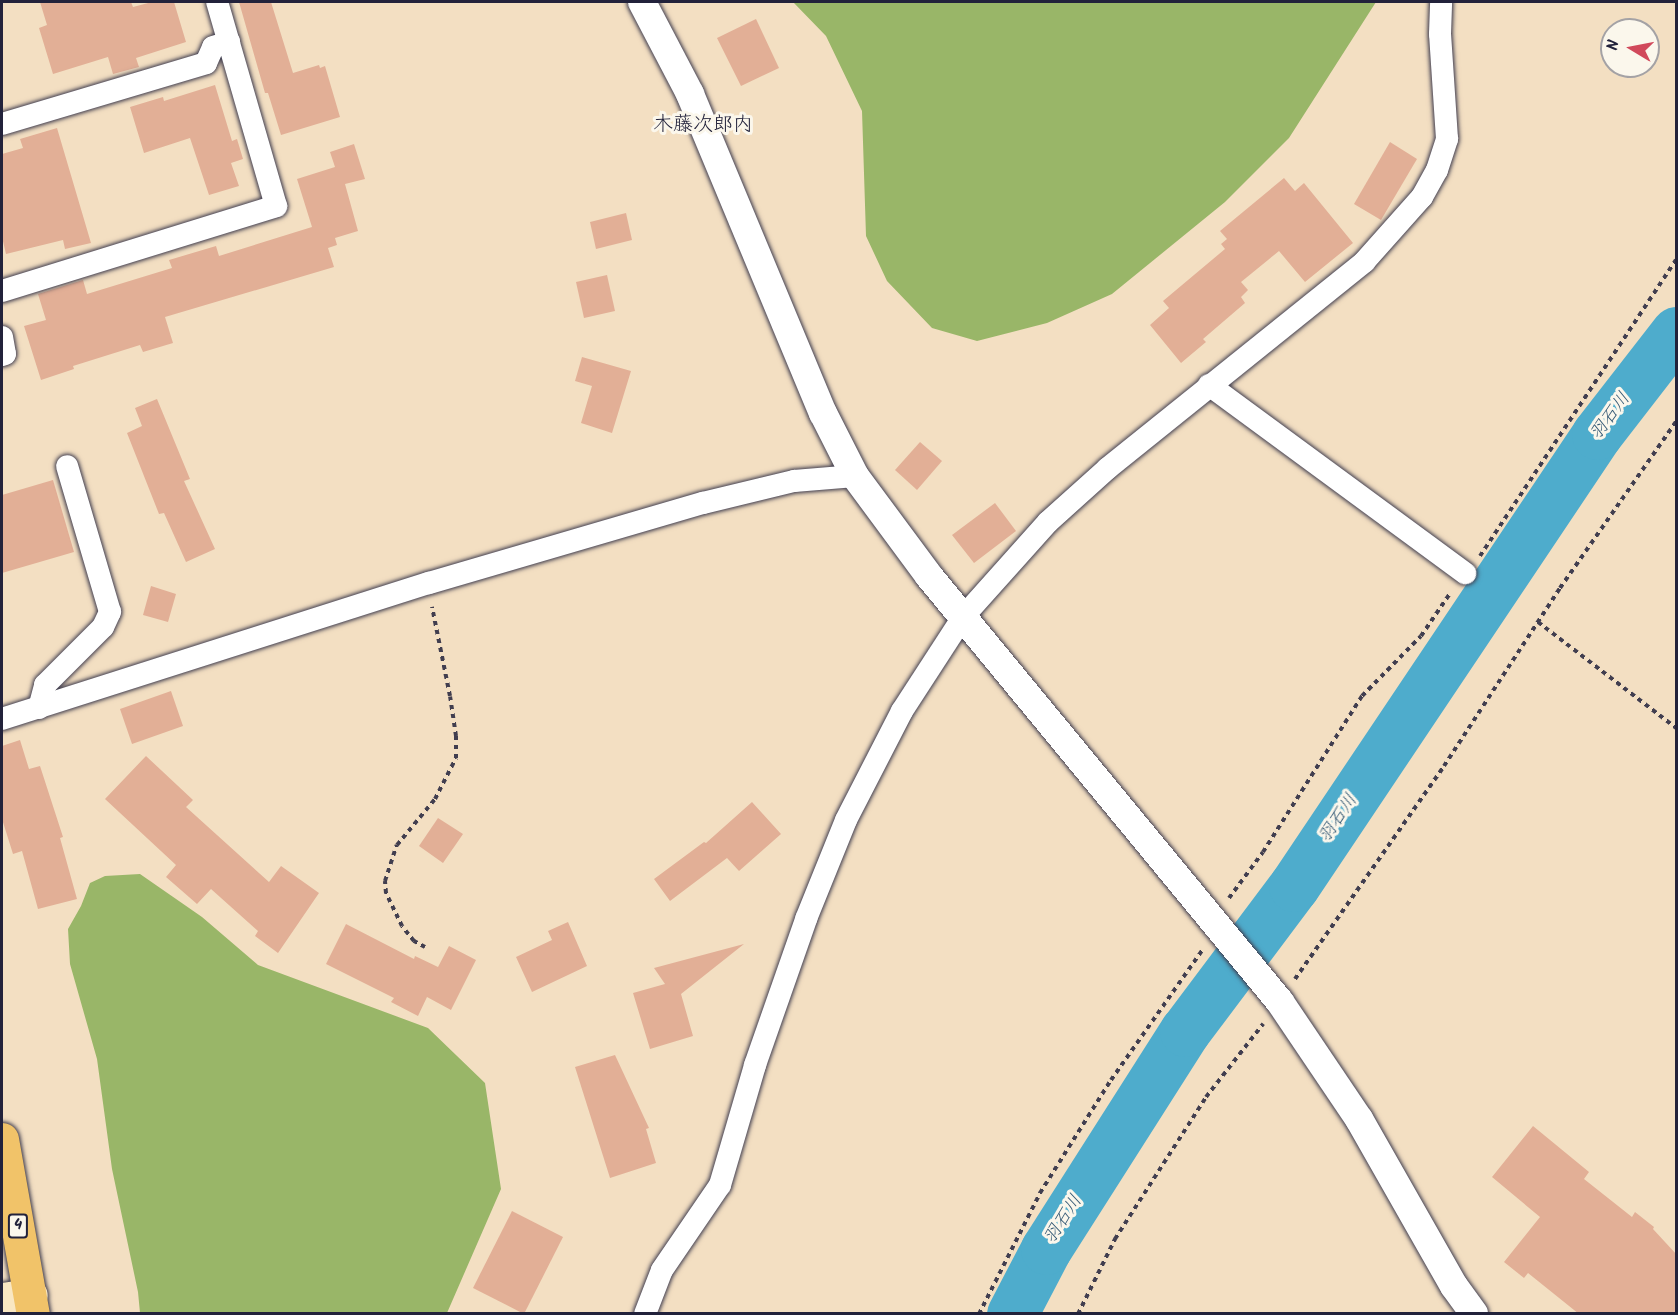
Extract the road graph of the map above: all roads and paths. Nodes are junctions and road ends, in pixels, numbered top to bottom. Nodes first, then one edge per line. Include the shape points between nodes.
1 (217, 2) edge
2 (642, 2) edge
3 (1441, 2) edge
4 (229, 42) junction
5 (2, 124) edge
6 (2, 291) edge
7 (2, 337) edge
8 (2, 355) edge
9 (1209, 386) junction
10 (1677, 422) edge
11 (67, 466) dead end
12 (855, 476) junction
13 (1465, 573) dead end
14 (429, 583) junction
15 (963, 617) junction
16 (1538, 622) junction
17 (39, 708) junction
18 (2, 719) edge
19 (1677, 728) edge
20 (1218, 927) junction
21 (425, 946) dead end
22 (1277, 998) junction
23 (2, 1139) edge
24 (22, 1303) edge
25 (645, 1314) edge
26 (979, 1314) edge
27 (1078, 1314) edge
28 (1473, 1314) edge

1 - 4 street
2 - 12 street via 690,94 823,413
3 - 9 street via 1447,139 1437,170 1422,197 1364,262
4 - 5 street via 213,47 206,63
4 - 6 street via 276,206
7 - 8 street
9 - 13 street
9 - 15 street via 1048,522
10 - 16 path
11 - 17 street via 110,612 103,627 45,686
12 - 14 street via 754,489
12 - 15 street
14 - 17 street
14 - 21 path via 450,696 456,758 435,799 398,845 385,881 386,893 402,926 414,941
15 - 20 street
15 - 25 street via 890,731 846,820 788,969 720,1185 662,1270
16 - 19 path
16 - 22 path via 1444,766
17 - 18 street
20 - 22 street
20 - 26 path via 1112,1080 1040,1193
22 - 27 path via 1206,1097 1115,1239
22 - 28 street via 1359,1119
23 - 24 highway, 4

